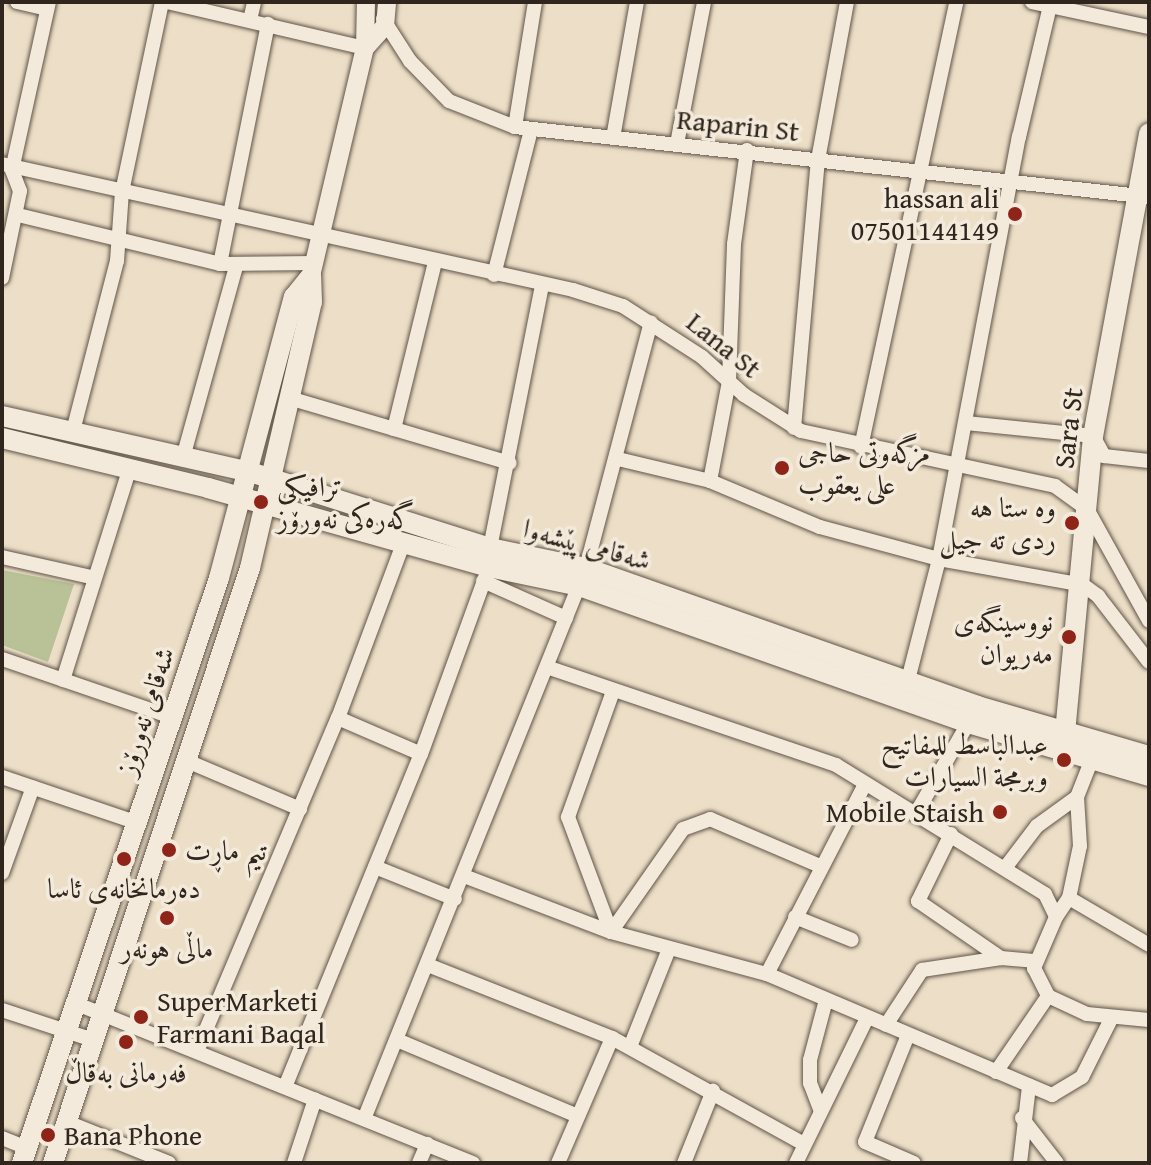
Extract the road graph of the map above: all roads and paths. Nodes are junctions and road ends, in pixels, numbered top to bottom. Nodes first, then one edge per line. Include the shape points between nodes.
1 (17, 2) edge
2 (165, 2) edge
3 (254, 2) edge
4 (366, 2) edge
5 (378, 2) edge
6 (387, 2) edge
7 (535, 2) edge
8 (637, 2) edge
9 (704, 2) edge
10 (847, 2) edge
11 (956, 2) edge
12 (1032, 2) edge
13 (1051, 4) edge
14 (48, 5) edge
15 (250, 20) junction
16 (268, 24) junction
17 (385, 26) junction
18 (1149, 27) edge
19 (365, 48) junction
20 (515, 127) junction
21 (531, 130) junction
22 (1149, 133) edge
23 (613, 138) junction
24 (677, 144) junction
25 (747, 150) junction
26 (818, 160) junction
27 (7, 167) edge
28 (918, 171) junction
29 (1011, 181) junction
30 (122, 192) junction
31 (1142, 196) edge
32 (228, 214) junction
33 (18, 215) junction
34 (321, 233) junction
35 (119, 244) junction
36 (435, 262) junction
37 (220, 264) junction
38 (236, 267) junction
39 (313, 270) junction
40 (494, 275) junction
41 (2, 278) edge
42 (542, 285) junction
43 (651, 322) junction
44 (729, 381) junction
45 (289, 398) junction
46 (2, 416) edge
47 (966, 423) junction
48 (794, 428) junction
49 (394, 429) junction
50 (73, 431) junction
51 (1093, 436) junction
52 (2, 438) edge
53 (861, 447) junction
54 (184, 454) junction
55 (618, 459) junction
56 (1149, 461) edge
57 (510, 463) junction
58 (958, 464) junction
59 (130, 467) junction
60 (247, 471) junction
61 (269, 477) junction
62 (710, 481) junction
63 (242, 497) junction
64 (266, 503) junction
65 (1087, 509) junction
66 (403, 544) junction
67 (2, 557) edge
68 (939, 559) junction
69 (487, 566) junction
70 (582, 577) junction
71 (95, 578) junction
72 (1083, 585) junction
73 (566, 618) junction
74 (1149, 621) edge
75 (2, 659) edge
76 (1149, 662) edge
77 (547, 667) junction
78 (63, 680) junction
79 (908, 680) junction
80 (613, 691) junction
81 (973, 714) junction
82 (171, 717) junction
83 (338, 718) junction
84 (1065, 733) junction
85 (421, 754) junction
86 (1149, 756) edge
87 (1092, 759) junction
88 (187, 761) junction
89 (1149, 776) edge
90 (2, 777) edge
91 (865, 784) junction
92 (33, 787) junction
93 (1077, 797) junction
94 (300, 809) junction
95 (915, 815) junction
96 (138, 823) junction
97 (951, 834) junction
98 (820, 866) junction
99 (375, 867) junction
100 (1005, 868) junction
101 (2, 873) edge
102 (464, 876) junction
103 (1069, 898) junction
104 (455, 899) junction
105 (795, 917) junction
106 (1056, 917) junction
107 (611, 932) junction
108 (852, 940) dead end
109 (1149, 945) edge
110 (669, 949) junction
111 (1001, 958) junction
112 (1034, 961) junction
113 (428, 965) junction
114 (767, 974) junction
115 (1048, 996) junction
116 (826, 1000) junction
117 (77, 1004) junction
118 (2, 1010) edge
119 (101, 1014) junction
120 (867, 1018) junction
121 (1111, 1019) junction
122 (1149, 1020) edge
123 (886, 1025) junction
124 (68, 1032) junction
125 (908, 1035) junction
126 (612, 1038) junction
127 (93, 1040) junction
128 (397, 1040) junction
129 (630, 1047) junction
130 (197, 1051) junction
131 (996, 1072) junction
132 (1029, 1086) junction
133 (285, 1087) junction
134 (713, 1091) junction
135 (315, 1099) junction
136 (820, 1109) junction
137 (578, 1116) junction
138 (1022, 1118) junction
139 (364, 1119) junction
140 (67, 1122) junction
141 (2, 1138) edge
142 (427, 1144) junction
143 (804, 1144) junction
144 (25, 1156) edge
145 (53, 1163) edge
146 (169, 1163) edge
147 (294, 1163) edge
148 (419, 1163) edge
149 (473, 1163) edge
150 (558, 1163) edge
151 (684, 1163) edge
152 (796, 1163) edge
153 (914, 1163) edge
154 (1020, 1163) edge
155 (1057, 1163) edge

1 - 14 street
2 - 15 street
2 - 30 street
3 - 15 street
4 - 19 street, شەقامی نەورۆز
5 - 17 street, Raparin St
6 - 17 street
7 - 20 street
8 - 23 street
9 - 24 street
10 - 26 street
11 - 28 street
12 - 13 street
13 - 18 street
13 - 29 street
14 - 27 street
15 - 16 street
16 - 19 street
16 - 32 street
17 - 19 street, شەقامی نەورۆز
17 - 20 street, Raparin St via 449,101
19 - 34 street, شەقامی نەورۆز
20 - 21 street, Raparin St
21 - 23 street, Raparin St
21 - 40 street
22 - 31 main road, Sara St
23 - 24 street, Raparin St
24 - 25 street, Raparin St
25 - 26 street, Raparin St
25 - 44 street via 734,244
26 - 28 street, Raparin St
26 - 48 street
27 - 30 street, Lana St
27 - 33 street via 20,191
28 - 29 street, Raparin St
28 - 53 street
29 - 31 street, Raparin St
29 - 47 street
30 - 32 street, Lana St
30 - 35 street
31 - 51 main road, Sara St
32 - 34 street, Lana St
32 - 37 street
33 - 35 street
33 - 41 street
34 - 36 street, Lana St
34 - 39 street, شەقامی نەورۆز
35 - 37 street
35 - 50 street
36 - 40 street, Lana St
36 - 49 street
37 - 38 street
38 - 39 street
38 - 54 street
39 - 45 main road, شەقامی نەورۆز via 312,302
39 - 60 main road, شەقامی نەورۆز via 294,297
40 - 42 street, Lana St
42 - 43 street, Lana St via 603,298
42 - 57 street
43 - 44 street, Lana St
43 - 55 street
44 - 48 street, Lana St
44 - 62 street
45 - 49 street
45 - 61 main road, شەقامی نەورۆز
46 - 50 main road, شەقامی پێشەوا
47 - 51 street
47 - 58 street
48 - 53 street, Lana St
49 - 57 street
50 - 54 main road, شەقامی پێشەوا
51 - 56 street via 1104,456
51 - 65 main road, Sara St
52 - 59 main road, شەقامی پێشەوا
53 - 58 street, Lana St
54 - 60 main road, شەقامی پێشەوا
55 - 62 street
55 - 70 street
57 - 69 street
58 - 65 street, Lana St via 1033,477
58 - 68 street
59 - 63 main road, شەقامی پێشەوا
59 - 71 street
60 - 61 main road, شەقامی پێشەوا
60 - 63 main road, شەقامی نەورۆز
61 - 64 main road, شەقامی نەورۆز
61 - 69 main road, شەقامی پێشەوا
62 - 68 street via 820,527
63 - 64 main road, شەقامی پێشەوا
63 - 82 main road, شەقامی نەورۆز
64 - 66 main road, شەقامی پێشەوا
64 - 88 main road, شەقامی نەورۆز
65 - 72 main road, Sara St
65 - 74 street
66 - 69 main road, شەقامی پێشەوا
66 - 83 street
67 - 71 street
68 - 72 street
68 - 79 street
69 - 70 main road, شەقامی پێشەوا
69 - 73 street
69 - 85 street
70 - 73 street
70 - 79 main road, شەقامی پێشەوا
70 - 81 main road, شەقامی پێشەوا
71 - 78 street
72 - 76 street via 1098,596
72 - 84 main road, Sara St
73 - 77 street
75 - 78 street
77 - 80 street
77 - 102 street
78 - 82 street
79 - 81 main road, شەقامی پێشەوا
80 - 91 street via 797,749
80 - 107 street via 568,817
81 - 84 main road, شەقامی پێشەوا
81 - 87 main road, شەقامی پێشەوا
81 - 95 street
82 - 96 main road, شەقامی نەورۆز
83 - 85 street
83 - 94 street
84 - 86 main road, شەقامی پێشەوا
85 - 99 street
87 - 89 main road, شەقامی پێشەوا
87 - 93 street
88 - 94 street
88 - 119 main road, شەقامی نەورۆز
90 - 92 street
91 - 95 street
91 - 98 street
92 - 96 street
92 - 101 street
93 - 100 street via 1037,826
93 - 103 street via 1080,846
94 - 130 street
95 - 97 street
96 - 117 main road, شەقامی نەورۆز
97 - 100 street
97 - 111 street via 918,901
98 - 105 street
98 - 107 street via 710,819 683,829
99 - 104 street
99 - 133 street
100 - 106 street via 1045,894
102 - 104 street
102 - 107 street
103 - 106 street
103 - 109 street
104 - 113 street
105 - 108 street
105 - 114 street
106 - 112 street
107 - 110 street
110 - 114 street
110 - 129 street
111 - 112 street
111 - 123 street via 922,970
112 - 115 street via 1035,975
113 - 126 street
113 - 128 street
114 - 116 street
115 - 121 street
115 - 131 street
116 - 120 street
116 - 136 street via 810,1060 810,1083
117 - 119 street
117 - 124 main road, شەقامی نەورۆز
118 - 124 street
119 - 127 main road, شەقامی نەورۆز
119 - 130 street
120 - 123 street
120 - 136 street
121 - 122 street
121 - 132 street via 1082,1077 1070,1089 1052,1095
123 - 125 street
124 - 127 street
124 - 144 main road, شەقامی نەورۆز
125 - 131 street
125 - 153 street via 865,1142
126 - 129 street
126 - 137 street
127 - 140 main road, شەقامی نەورۆز
128 - 137 street
128 - 139 street
129 - 134 street
130 - 133 street
131 - 132 street
132 - 138 street
133 - 135 street
134 - 143 street
134 - 151 street
135 - 139 street
135 - 147 street
136 - 143 street
137 - 150 street
138 - 154 street
138 - 155 street
139 - 142 street
140 - 145 main road, شەقامی نەورۆز
140 - 146 street
141 - 144 street
142 - 148 street
142 - 149 street
143 - 152 street

